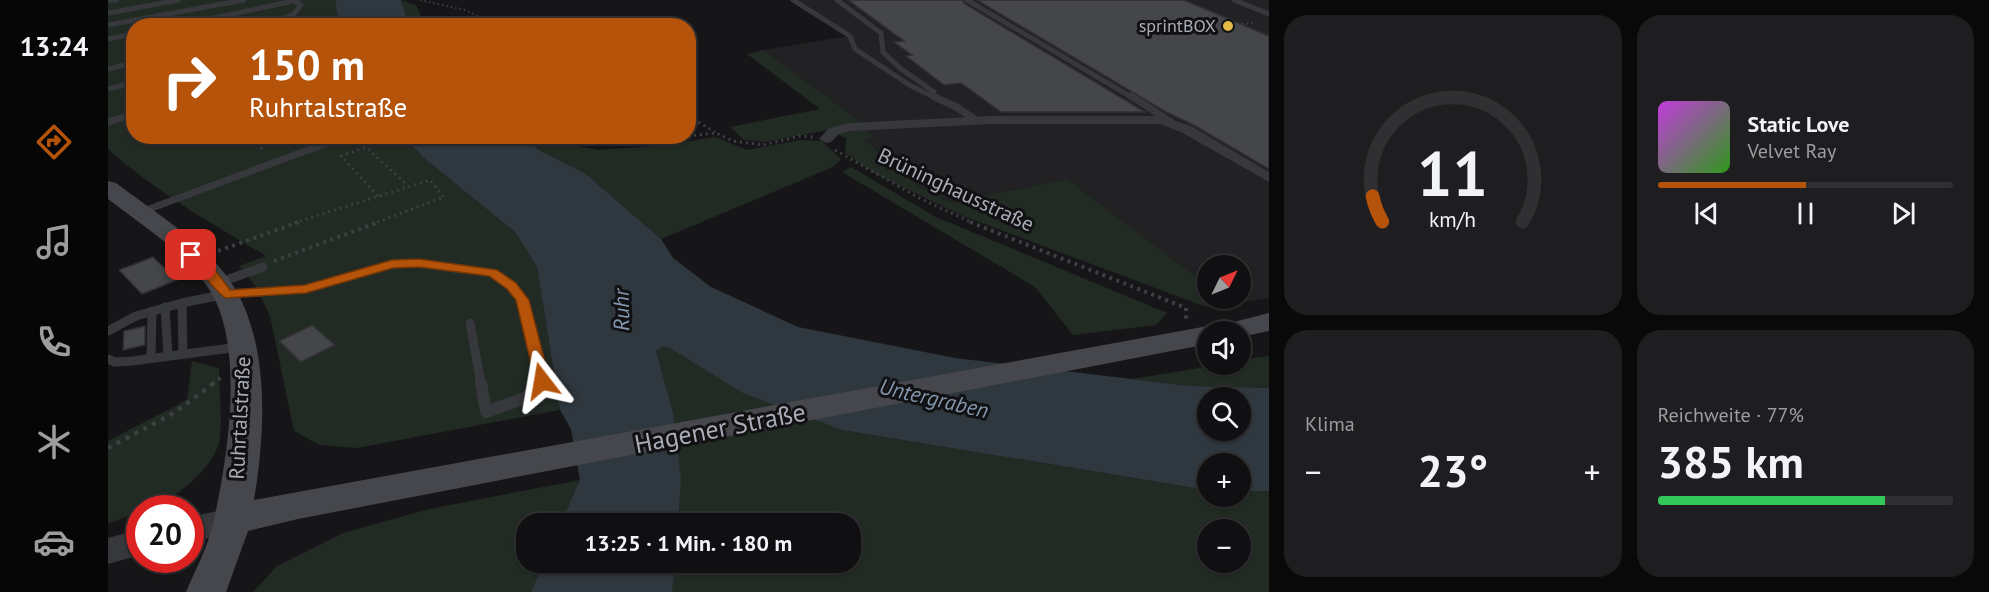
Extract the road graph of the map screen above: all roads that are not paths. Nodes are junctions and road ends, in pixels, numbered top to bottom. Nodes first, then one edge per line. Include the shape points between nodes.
1 (116, 0) edge
2 (179, 0) edge
3 (244, 0) edge
4 (793, 0) edge
5 (837, 0) edge
6 (968, 0) edge
7 (1234, 0) edge
8 (108, 1) edge
9 (296, 1) edge
10 (108, 13) edge
11 (1269, 14) edge
12 (146, 18) edge
13 (214, 18) edge
14 (284, 18) edge
15 (126, 22) edge
16 (108, 25) edge
17 (126, 36) edge
18 (108, 39) edge
19 (126, 65) edge
20 (108, 69) edge
21 (126, 85) edge
22 (108, 89) edge
23 (960, 109) junction
24 (126, 116) edge
25 (976, 120) junction
26 (108, 122) edge
27 (1171, 123) junction
28 (826, 138) road end
29 (325, 144) edge
30 (1269, 178) edge
31 (108, 188) edge
32 (139, 213) junction
33 (263, 267) road end
34 (222, 289) junction
35 (182, 303) junction
36 (165, 307) junction
37 (152, 311) junction
38 (1269, 322) edge
39 (470, 323) dead end
40 (1251, 326) edge
41 (108, 331) edge
42 (1197, 337) edge
43 (244, 353) junction
44 (183, 354) junction
45 (168, 356) junction
46 (150, 358) junction
47 (108, 359) edge
48 (232, 520) junction
49 (204, 527) edge
50 (126, 546) edge
51 (108, 551) edge
52 (206, 592) edge

1 - 8 lane
2 - 10 lane
3 - 12 lane
4 - 23 lane via 850,36 855,49 911,86
5 - 23 lane via 881,33 883,52 900,68
6 - 27 lane
7 - 11 lane
9 - 13 lane
9 - 14 lane via 301,5
15 - 16 lane
17 - 18 lane
19 - 20 lane
21 - 22 lane
23 - 25 lane
24 - 26 lane
25 - 27 street, Brüninghausstraße
25 - 28 street, Brüninghausstraße via 850,128 834,131
27 - 30 street
29 - 32 lane
31 - 32 main road, Ruhrtalstraße
32 - 34 main road, Ruhrtalstraße via 197,260
33 - 34 lane
34 - 35 lane
34 - 39 lane via 306,289 392,264 419,263 492,273 511,286 522,300 542,381 537,392 516,404 486,412
34 - 43 main road, Ruhrtalstraße via 242,332
35 - 36 lane
35 - 44 lane
36 - 37 lane
36 - 45 lane
37 - 41 lane
37 - 46 lane
38 - 40 main road, Hagener Straße
42 - 48 main road, Hagener Straße
43 - 44 lane
43 - 48 main road, Ruhrtalstraße via 242,460
44 - 45 lane
45 - 46 lane
46 - 47 lane via 132,362
48 - 49 street
48 - 52 main road, Ruhrtalstraße
50 - 51 street

